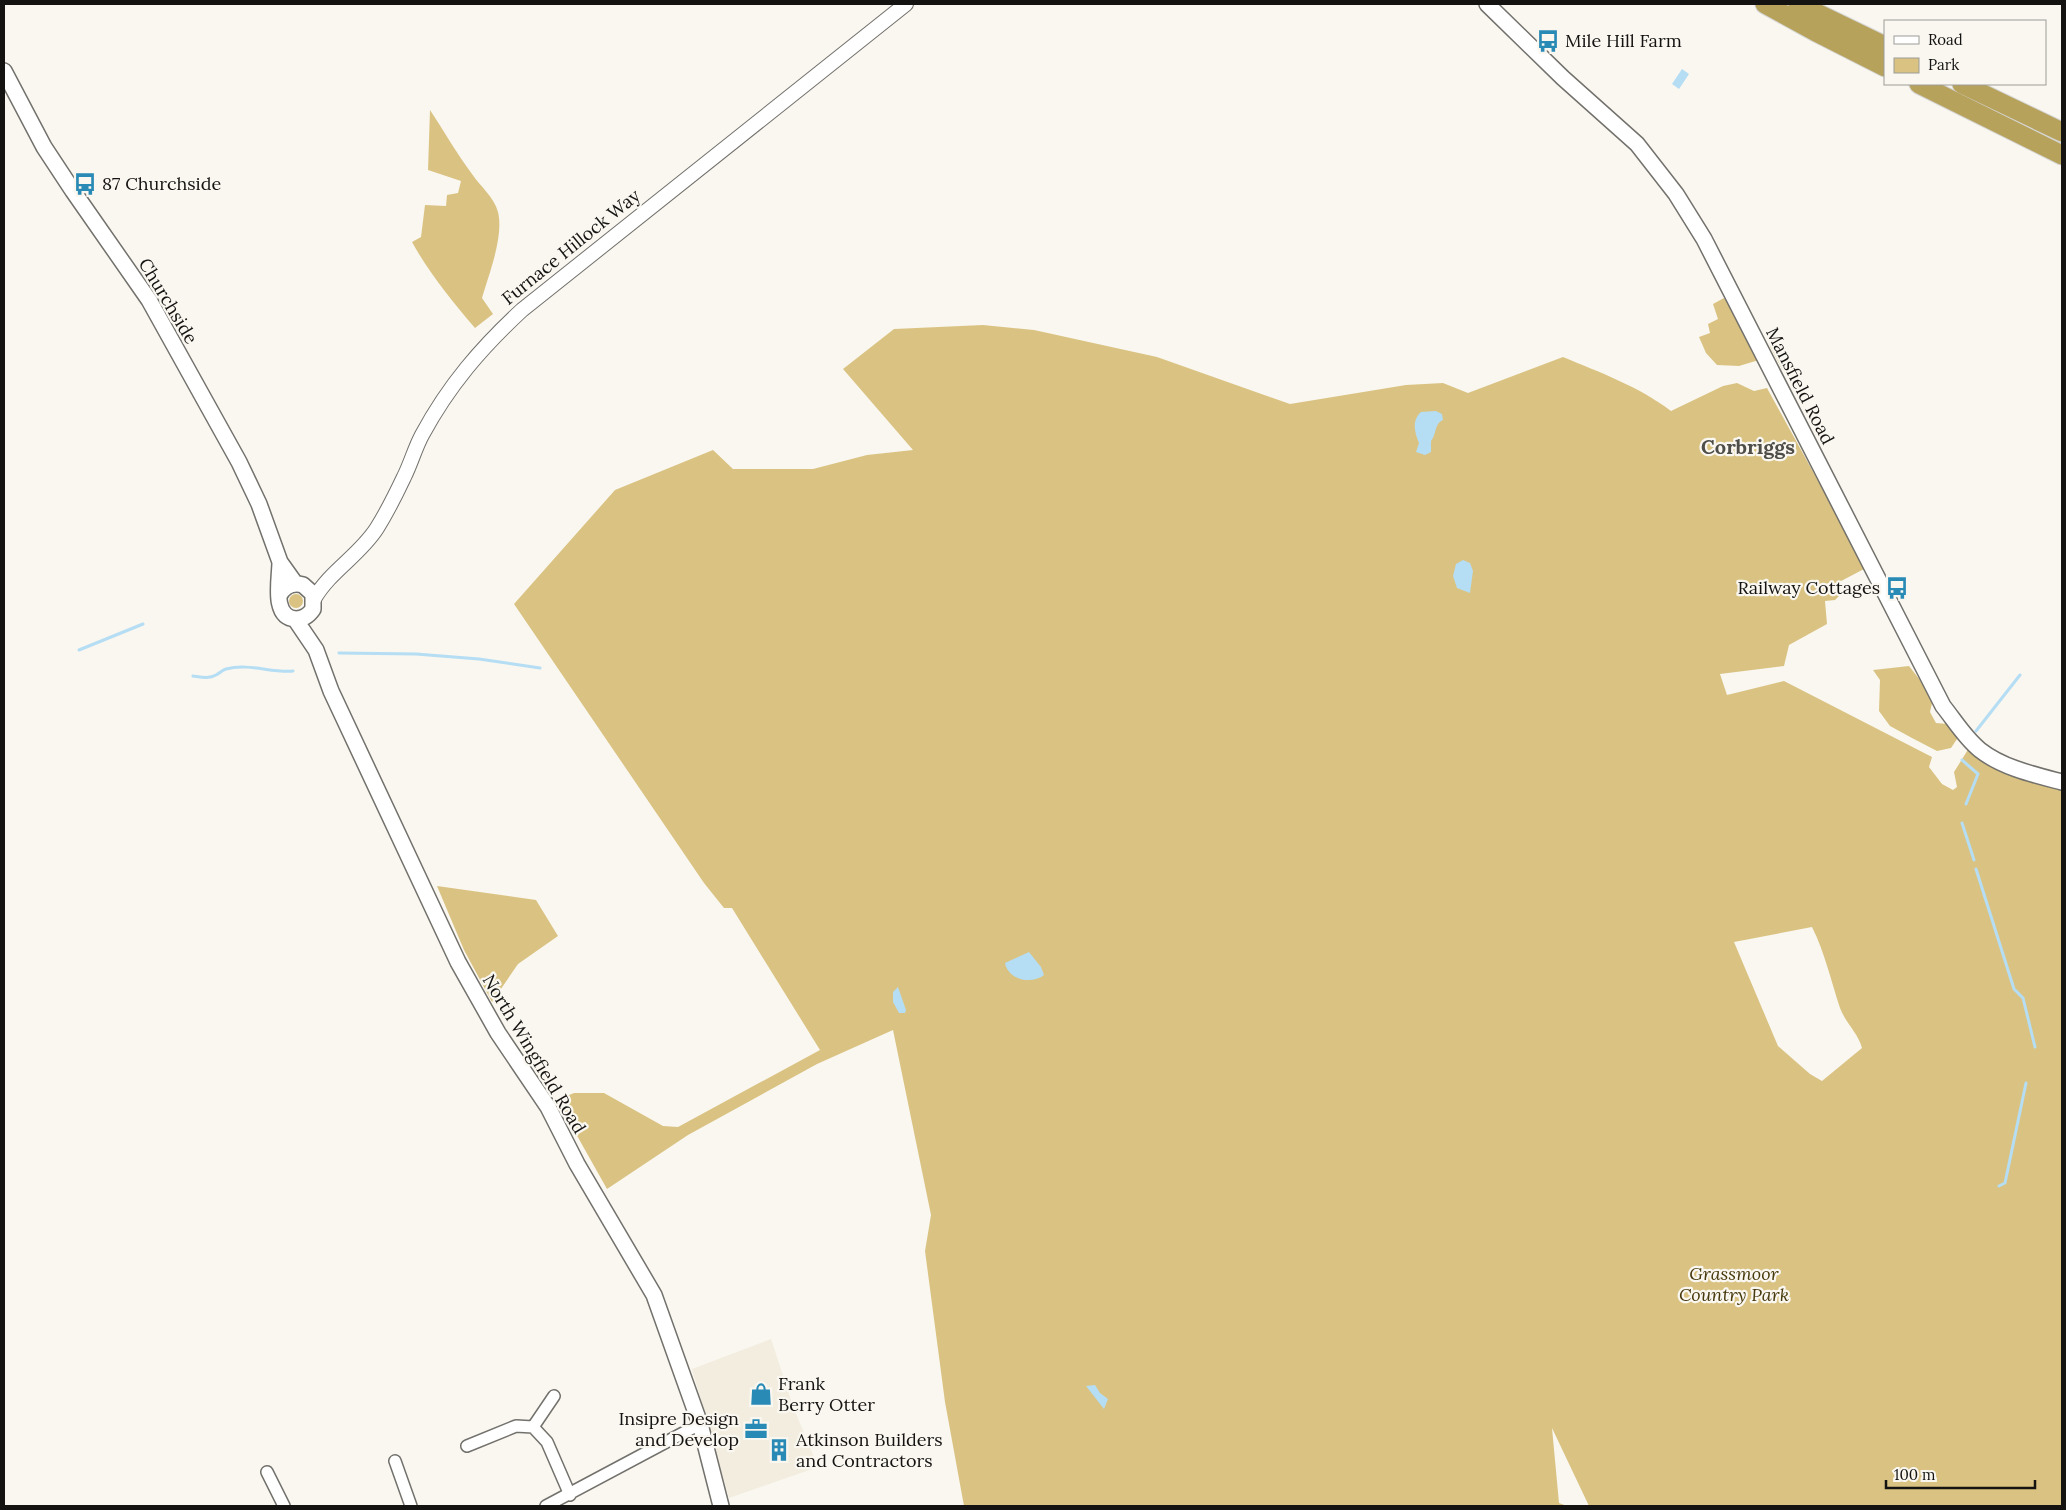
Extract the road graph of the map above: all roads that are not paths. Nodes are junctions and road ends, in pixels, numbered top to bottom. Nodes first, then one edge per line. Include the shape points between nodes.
1 (906, 4) edge
2 (1487, 4) edge
3 (1764, 4) edge
4 (1798, 4) edge
5 (1884, 46) edge
6 (1884, 66) edge
7 (4, 71) edge
8 (1921, 85) edge
9 (1964, 85) edge
10 (2062, 132) edge
11 (2062, 155) edge
12 (280, 562) junction
13 (328, 578) junction
14 (299, 584) junction
15 (279, 596) junction
16 (313, 604) junction
17 (295, 619) junction
18 (316, 650) junction
19 (2062, 782) edge
20 (554, 1396) dead end
21 (700, 1424) junction
22 (533, 1427) junction
23 (467, 1446) dead end
24 (395, 1461) dead end
25 (267, 1472) dead end
26 (570, 1495) junction
27 (284, 1506) edge
28 (411, 1506) edge
29 (546, 1506) edge
30 (721, 1506) edge

1 - 13 street, Furnace Hillock Way via 522,310 492,338 455,382 421,436 405,476 377,529 360,550
2 - 19 main road, Mansfield Road via 1637,144 1676,194 1704,239 1943,706 1981,751 1999,762
3 - 6 highway
4 - 5 highway
7 - 12 main road, Churchside via 49,154 149,300 239,462 259,504
8 - 11 highway
9 - 10 highway
12 - 14 main road, Churchside
12 - 15 main road, Churchside
13 - 14 street, Furnace Hillock Way
13 - 16 street, Furnace Hillock Way
14 - 15 main road via 286,587
14 - 16 main road via 311,590
15 - 17 main road via 282,611
16 - 17 main road via 305,617
16 - 18 main road, North Wingfield Road
17 - 18 main road, North Wingfield Road
18 - 21 main road, North Wingfield Road via 331,691 458,962 498,1033 548,1107 577,1164 654,1295
20 - 22 street
21 - 26 street
21 - 30 main road, North Wingfield Road
22 - 23 street via 516,1426
22 - 26 street via 547,1442
24 - 28 street
25 - 27 street
26 - 29 street

